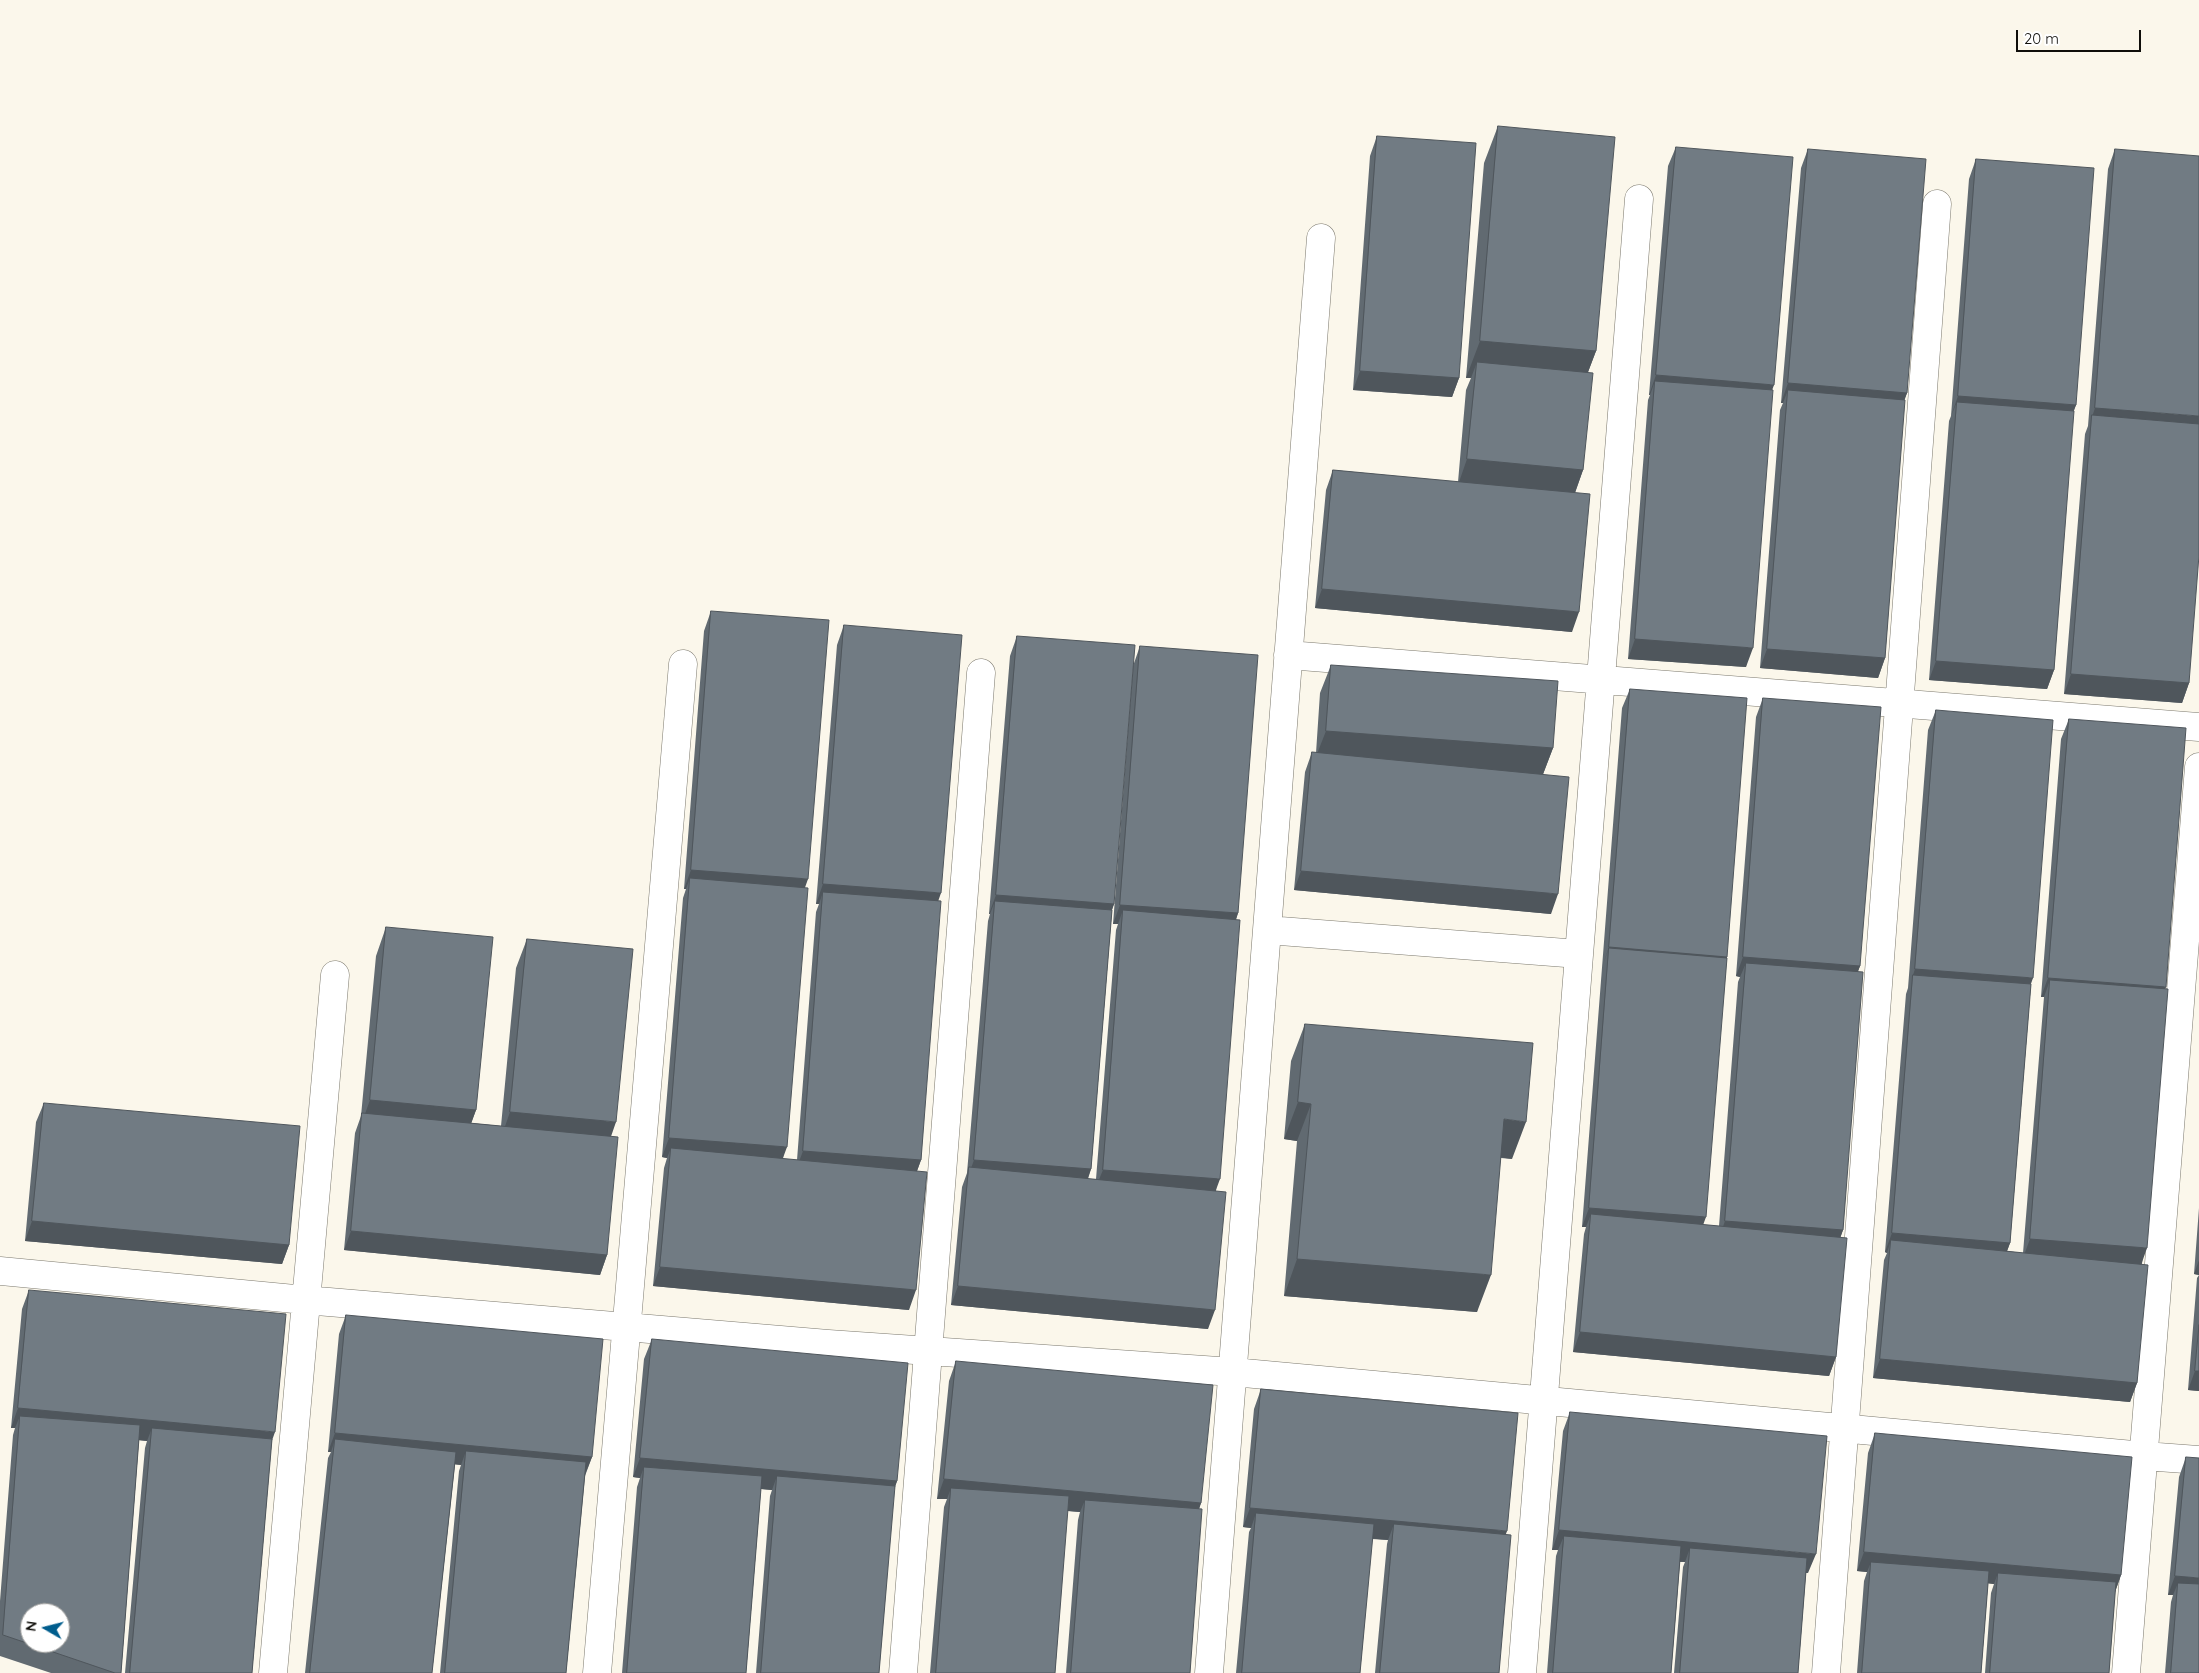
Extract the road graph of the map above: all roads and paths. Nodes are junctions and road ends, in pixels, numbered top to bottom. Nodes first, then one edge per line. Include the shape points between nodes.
1 (1640, 199) dead end
2 (1937, 204) dead end
3 (1322, 238) dead end
4 (1288, 655) junction
5 (683, 664) dead end
6 (981, 673) dead end
7 (1601, 680) junction
8 (1899, 704) junction
9 (2199, 727) edge
10 (2199, 767) edge
11 (1267, 930) junction
12 (1580, 954) junction
13 (336, 975) dead end
14 (0, 1271) edge
15 (305, 1300) junction
16 (626, 1327) junction
17 (928, 1352) junction
18 (1233, 1372) junction
19 (1544, 1401) junction
20 (1844, 1429) junction
21 (2144, 1456) junction
22 (2199, 1460) edge
23 (273, 1673) edge
24 (597, 1673) edge
25 (903, 1673) edge
26 (1209, 1673) edge
27 (1522, 1673) edge
28 (1826, 1673) edge
29 (2126, 1673) edge

1 - 7 street
2 - 8 street
3 - 4 street
4 - 7 street
4 - 11 street
5 - 16 street
6 - 17 street
7 - 8 street
7 - 12 street
8 - 9 street
8 - 20 street
10 - 21 street
11 - 12 street
11 - 18 street
12 - 19 street
13 - 15 street
14 - 15 street
15 - 16 street
15 - 23 street
16 - 17 street
16 - 24 street
17 - 18 street
17 - 25 street
18 - 19 street
18 - 26 street
19 - 20 street
19 - 27 street
20 - 21 street
20 - 28 street
21 - 22 street
21 - 29 street

